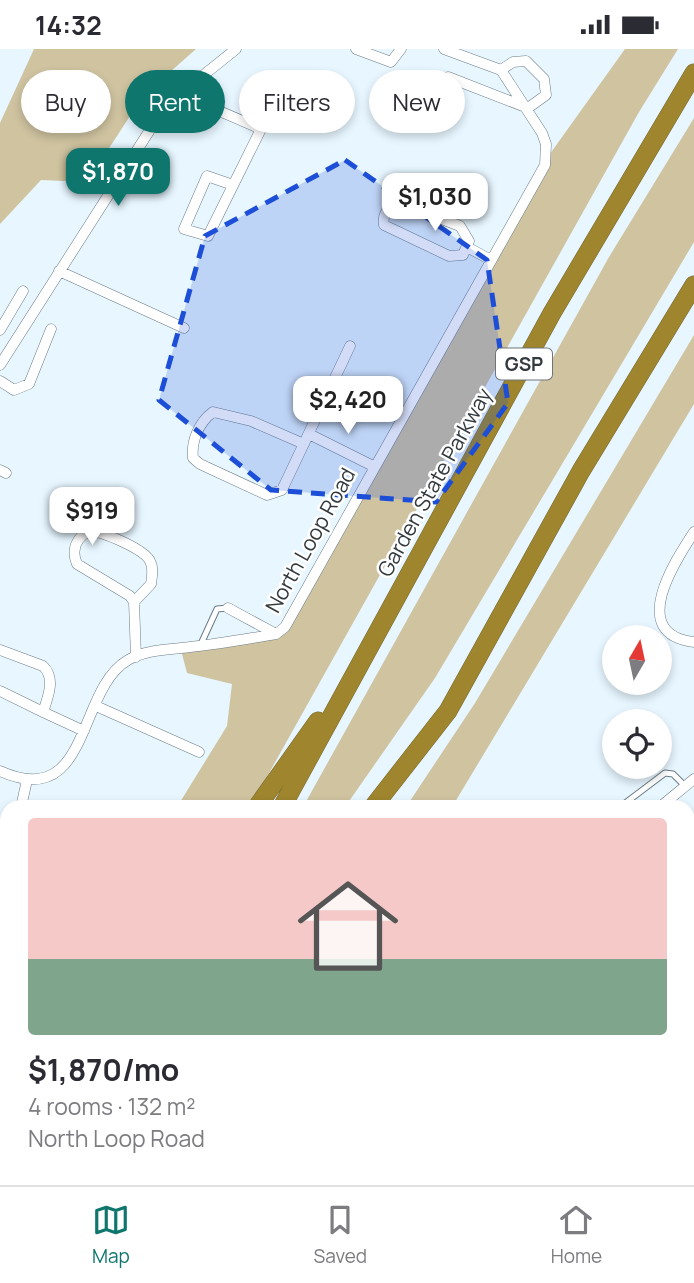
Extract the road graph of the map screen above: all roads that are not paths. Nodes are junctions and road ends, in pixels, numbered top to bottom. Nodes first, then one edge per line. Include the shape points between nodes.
1 (236, 49) edge
2 (356, 49) edge
3 (401, 49) edge
4 (444, 49) edge
5 (460, 51) edge
6 (210, 70) edge
7 (501, 70) junction
8 (694, 73) edge
9 (465, 84) edge
10 (528, 108) junction
11 (225, 113) edge
12 (148, 133) edge
13 (233, 185) junction
14 (467, 247) junction
15 (489, 259) junction
16 (59, 271) junction
17 (694, 285) edge
18 (23, 291) dead end
19 (184, 328) dead end
20 (51, 329) dead end
21 (0, 330) edge
22 (350, 346) dead end
23 (0, 365) edge
24 (0, 381) edge
25 (309, 434) junction
26 (304, 444) junction
27 (373, 467) junction
28 (694, 532) edge
29 (134, 602) junction
30 (228, 608) joint
31 (275, 634) junction
32 (694, 642) edge
33 (200, 646) junction
34 (0, 650) edge
35 (136, 657) junction
36 (363, 659) junction
37 (0, 691) edge
38 (96, 706) junction
39 (448, 711) junction
40 (43, 712) junction
41 (84, 731) junction
42 (199, 753) dead end
43 (0, 771) edge
44 (694, 779) edge
45 (27, 780) junction
46 (685, 787) junction
47 (23, 800) edge
48 (262, 800) edge
49 (286, 800) edge
50 (378, 800) edge
51 (387, 800) edge
52 (629, 800) edge
53 (669, 800) edge

1 - 6 street
2 - 3 street via 391,62
4 - 5 street
5 - 7 street
7 - 10 street, North Loop Road
7 - 10 street via 526,61 544,79 547,95
8 - 36 highway, Garden State Parkway / GSP via 552,313
9 - 10 street
10 - 15 street, North Loop Road via 546,144 545,165
11 - 13 street via 260,127
12 - 16 street
13 - 13 street via 208,236 184,226 208,176
14 - 14 street via 463,255 449,256 400,234 384,225 383,219 388,208 403,204 460,226 469,240
14 - 15 street
15 - 27 street, North Loop Road
16 - 19 street
16 - 23 street
17 - 39 highway via 581,471
18 - 21 street
20 - 24 street via 29,384 14,390
22 - 25 street
25 - 26 street
25 - 27 street
26 - 26 street via 251,421 213,412 205,418 192,448 193,458 201,464 275,495 282,491
27 - 31 street, North Loop Road via 285,627
28 - 32 street via 660,590 658,602 668,629 678,638
29 - 29 street via 77,563 74,555 80,536 99,531 150,560 151,584
29 - 35 street
30 - 31 street
30 - 33 lane via 217,609
31 - 33 street, North Loop Road
33 - 35 street, North Loop Road
34 - 40 street via 48,671
35 - 38 street, North Loop Road via 115,672
36 - 48 highway
36 - 49 highway, Garden State Parkway / GSP
37 - 40 street
38 - 41 street, North Loop Road
38 - 42 street
39 - 50 highway
39 - 51 highway
40 - 41 street
41 - 45 street, North Loop Road via 69,760 40,779
43 - 45 street
44 - 46 street
45 - 47 street
46 - 52 lane via 673,774 665,773
46 - 53 street

